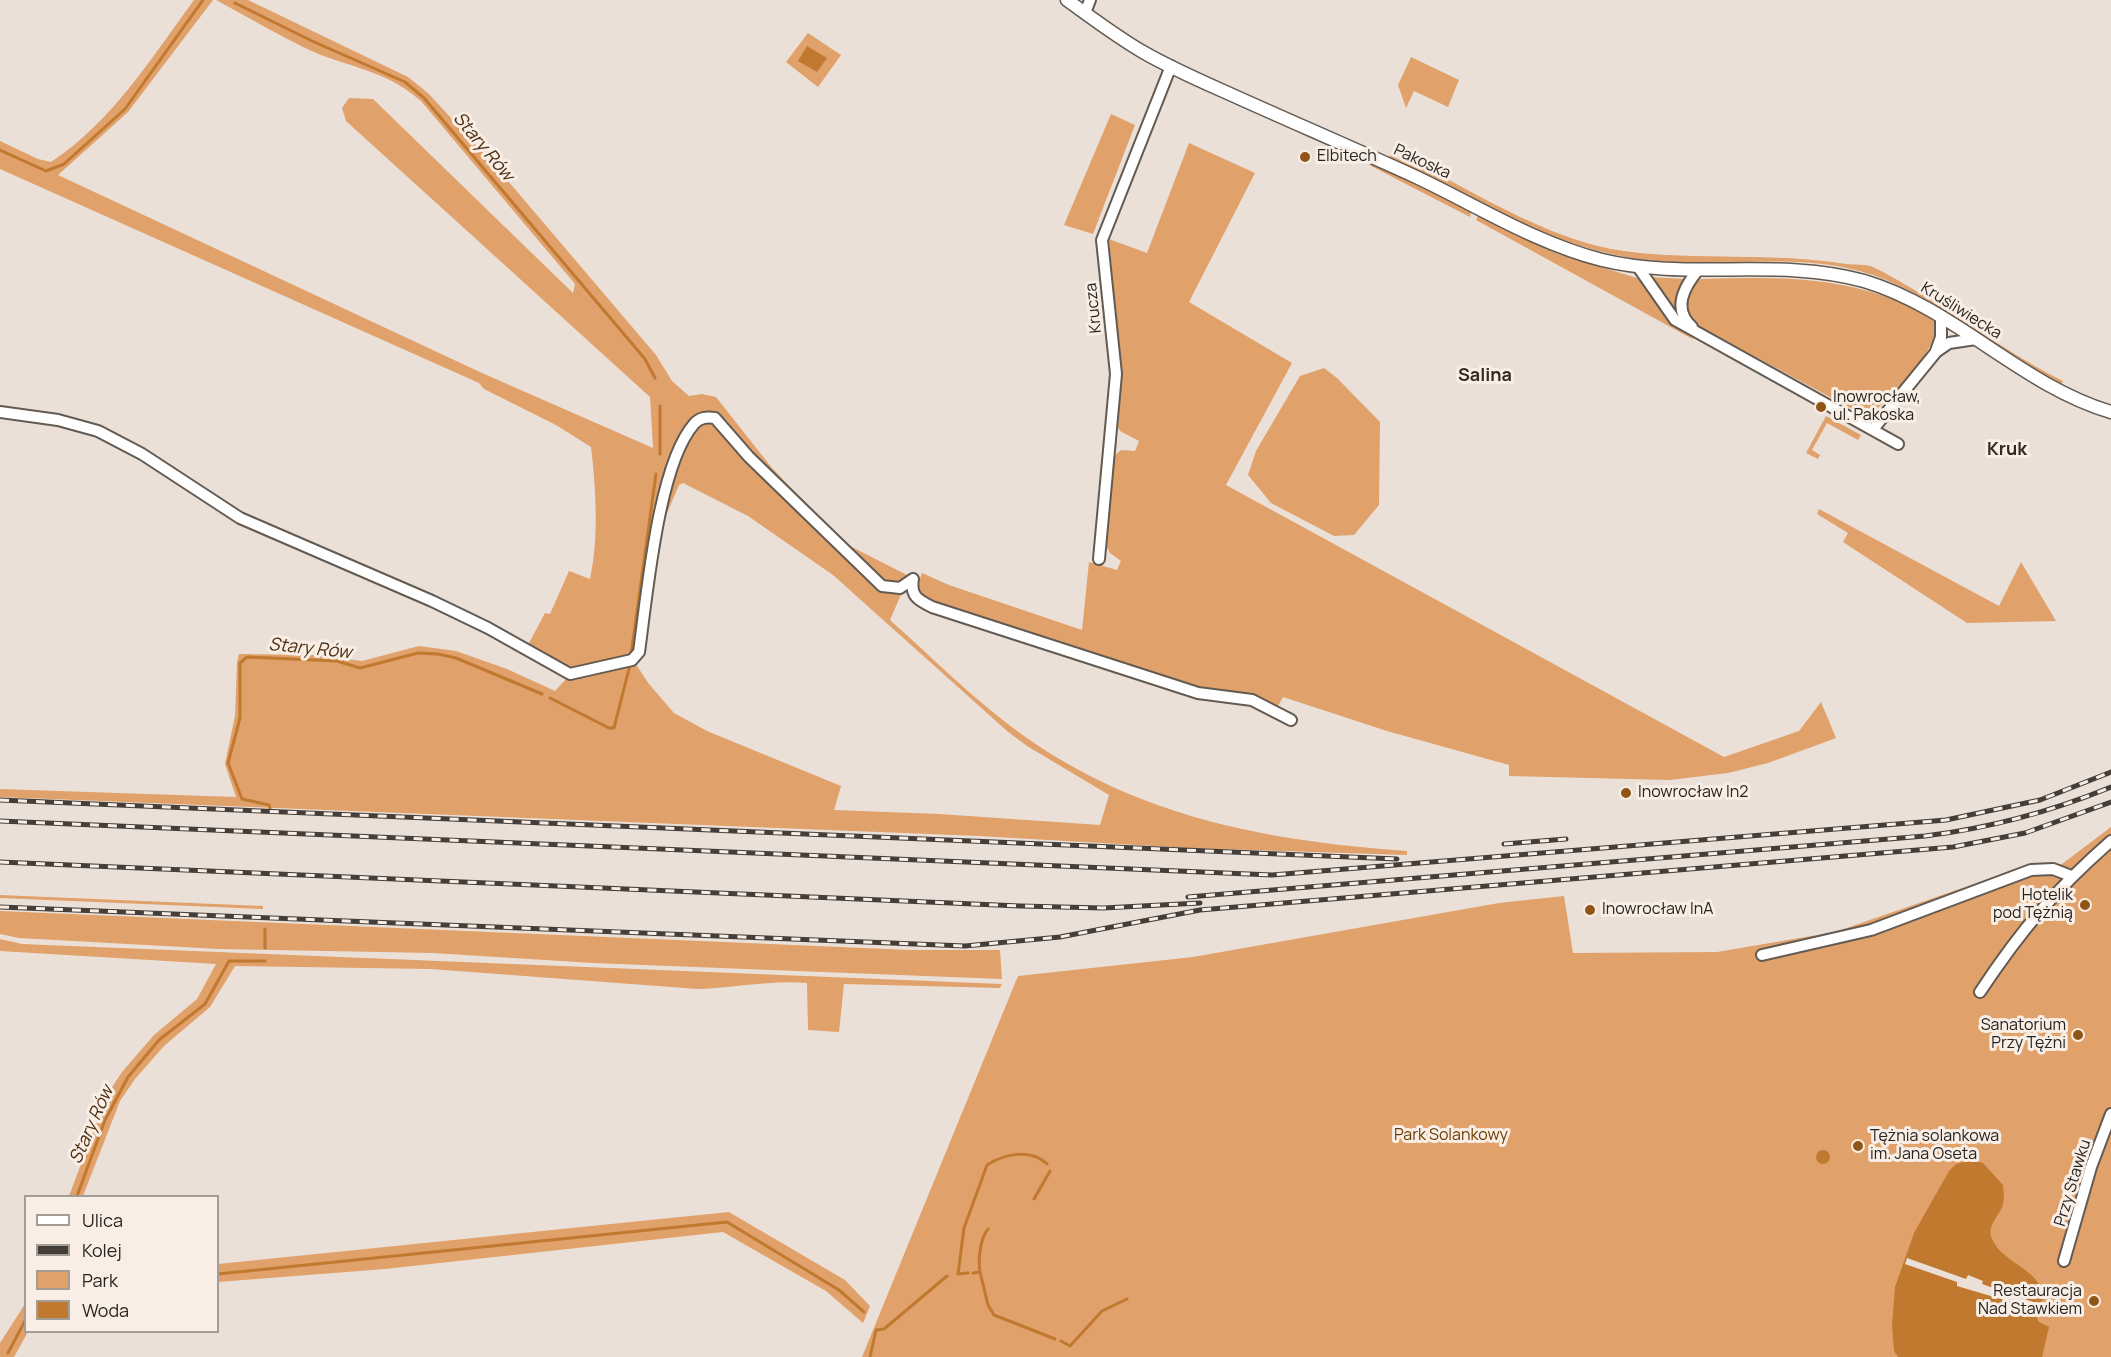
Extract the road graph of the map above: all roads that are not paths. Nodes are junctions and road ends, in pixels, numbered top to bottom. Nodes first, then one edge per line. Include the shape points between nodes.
1 (1067, 0) edge
2 (1090, 0) edge
3 (1085, 13) junction
4 (1171, 66) junction
5 (1638, 267) junction
6 (1698, 270) junction
7 (1941, 316) junction
8 (1699, 332) junction
9 (1976, 339) junction
10 (1936, 352) junction
11 (0, 412) edge
12 (2111, 412) edge
13 (1874, 428) junction
14 (1898, 444) dead end
15 (1099, 559) dead end
16 (1291, 720) dead end
17 (2111, 841) edge
18 (2071, 876) junction
19 (1762, 955) dead end
20 (1980, 992) dead end
21 (2111, 1114) edge
22 (2064, 1261) dead end

1 - 3 main road, Pakoska
2 - 3 street
3 - 4 main road, Pakoska
4 - 5 main road, Pakoska via 1417,177 1539,238 1602,260
4 - 15 street, Krucza via 1102,240 1116,374
5 - 6 main road, Kruśliwiecka
5 - 8 street via 1675,320
6 - 7 main road, Kruśliwiecka via 1809,272 1848,277 1910,298
6 - 8 street via 1681,299 1685,319
7 - 9 main road, Kruśliwiecka
7 - 10 street
8 - 13 street
9 - 10 street via 1949,343
9 - 12 main road, Kruśliwiecka via 2052,388
10 - 13 street
11 - 16 street via 58,420 98,431 142,454 240,518 432,601 570,674 632,660 639,652 670,469 695,422 703,417 715,418 749,458 882,586 900,588 913,579 914,597 932,607 1198,693 1252,700
13 - 14 street
17 - 18 street
18 - 19 street via 2053,868 2031,870 1870,930
18 - 20 street via 2029,921
21 - 22 street, Przy Stawku

